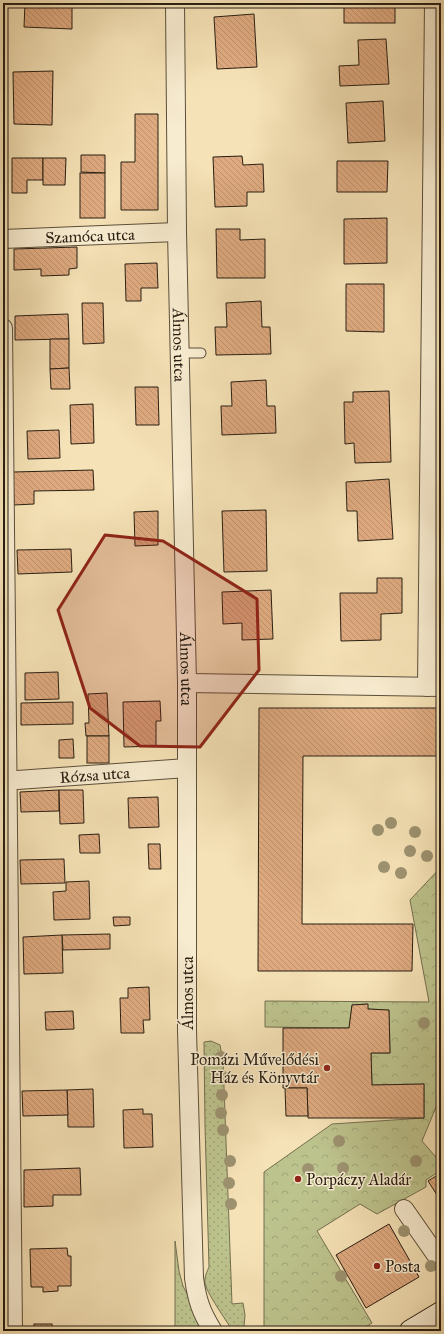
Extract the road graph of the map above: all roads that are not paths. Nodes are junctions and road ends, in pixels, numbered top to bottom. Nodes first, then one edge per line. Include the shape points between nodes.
1 (175, 3) edge
2 (434, 3) edge
3 (177, 232) junction
4 (3, 239) edge
5 (3, 328) edge
6 (180, 353) junction
7 (201, 353) dead end
8 (187, 683) junction
9 (434, 687) edge
10 (188, 768) junction
11 (6, 781) edge
12 (404, 1209) dead end
13 (441, 1262) edge
14 (441, 1313) edge
15 (13, 1331) edge
16 (213, 1331) edge
17 (411, 1331) edge

1 - 3 street, Álmos utca
2 - 9 street
3 - 4 street, Szamóca utca
3 - 6 street, Álmos utca
5 - 11 street
6 - 7 lane
6 - 8 street, Álmos utca
8 - 9 street
8 - 10 street, Álmos utca
10 - 11 street, Rózsa utca
10 - 16 street, Álmos utca via 187,1031 194,1278 203,1315
11 - 15 street
12 - 13 street
14 - 17 street

